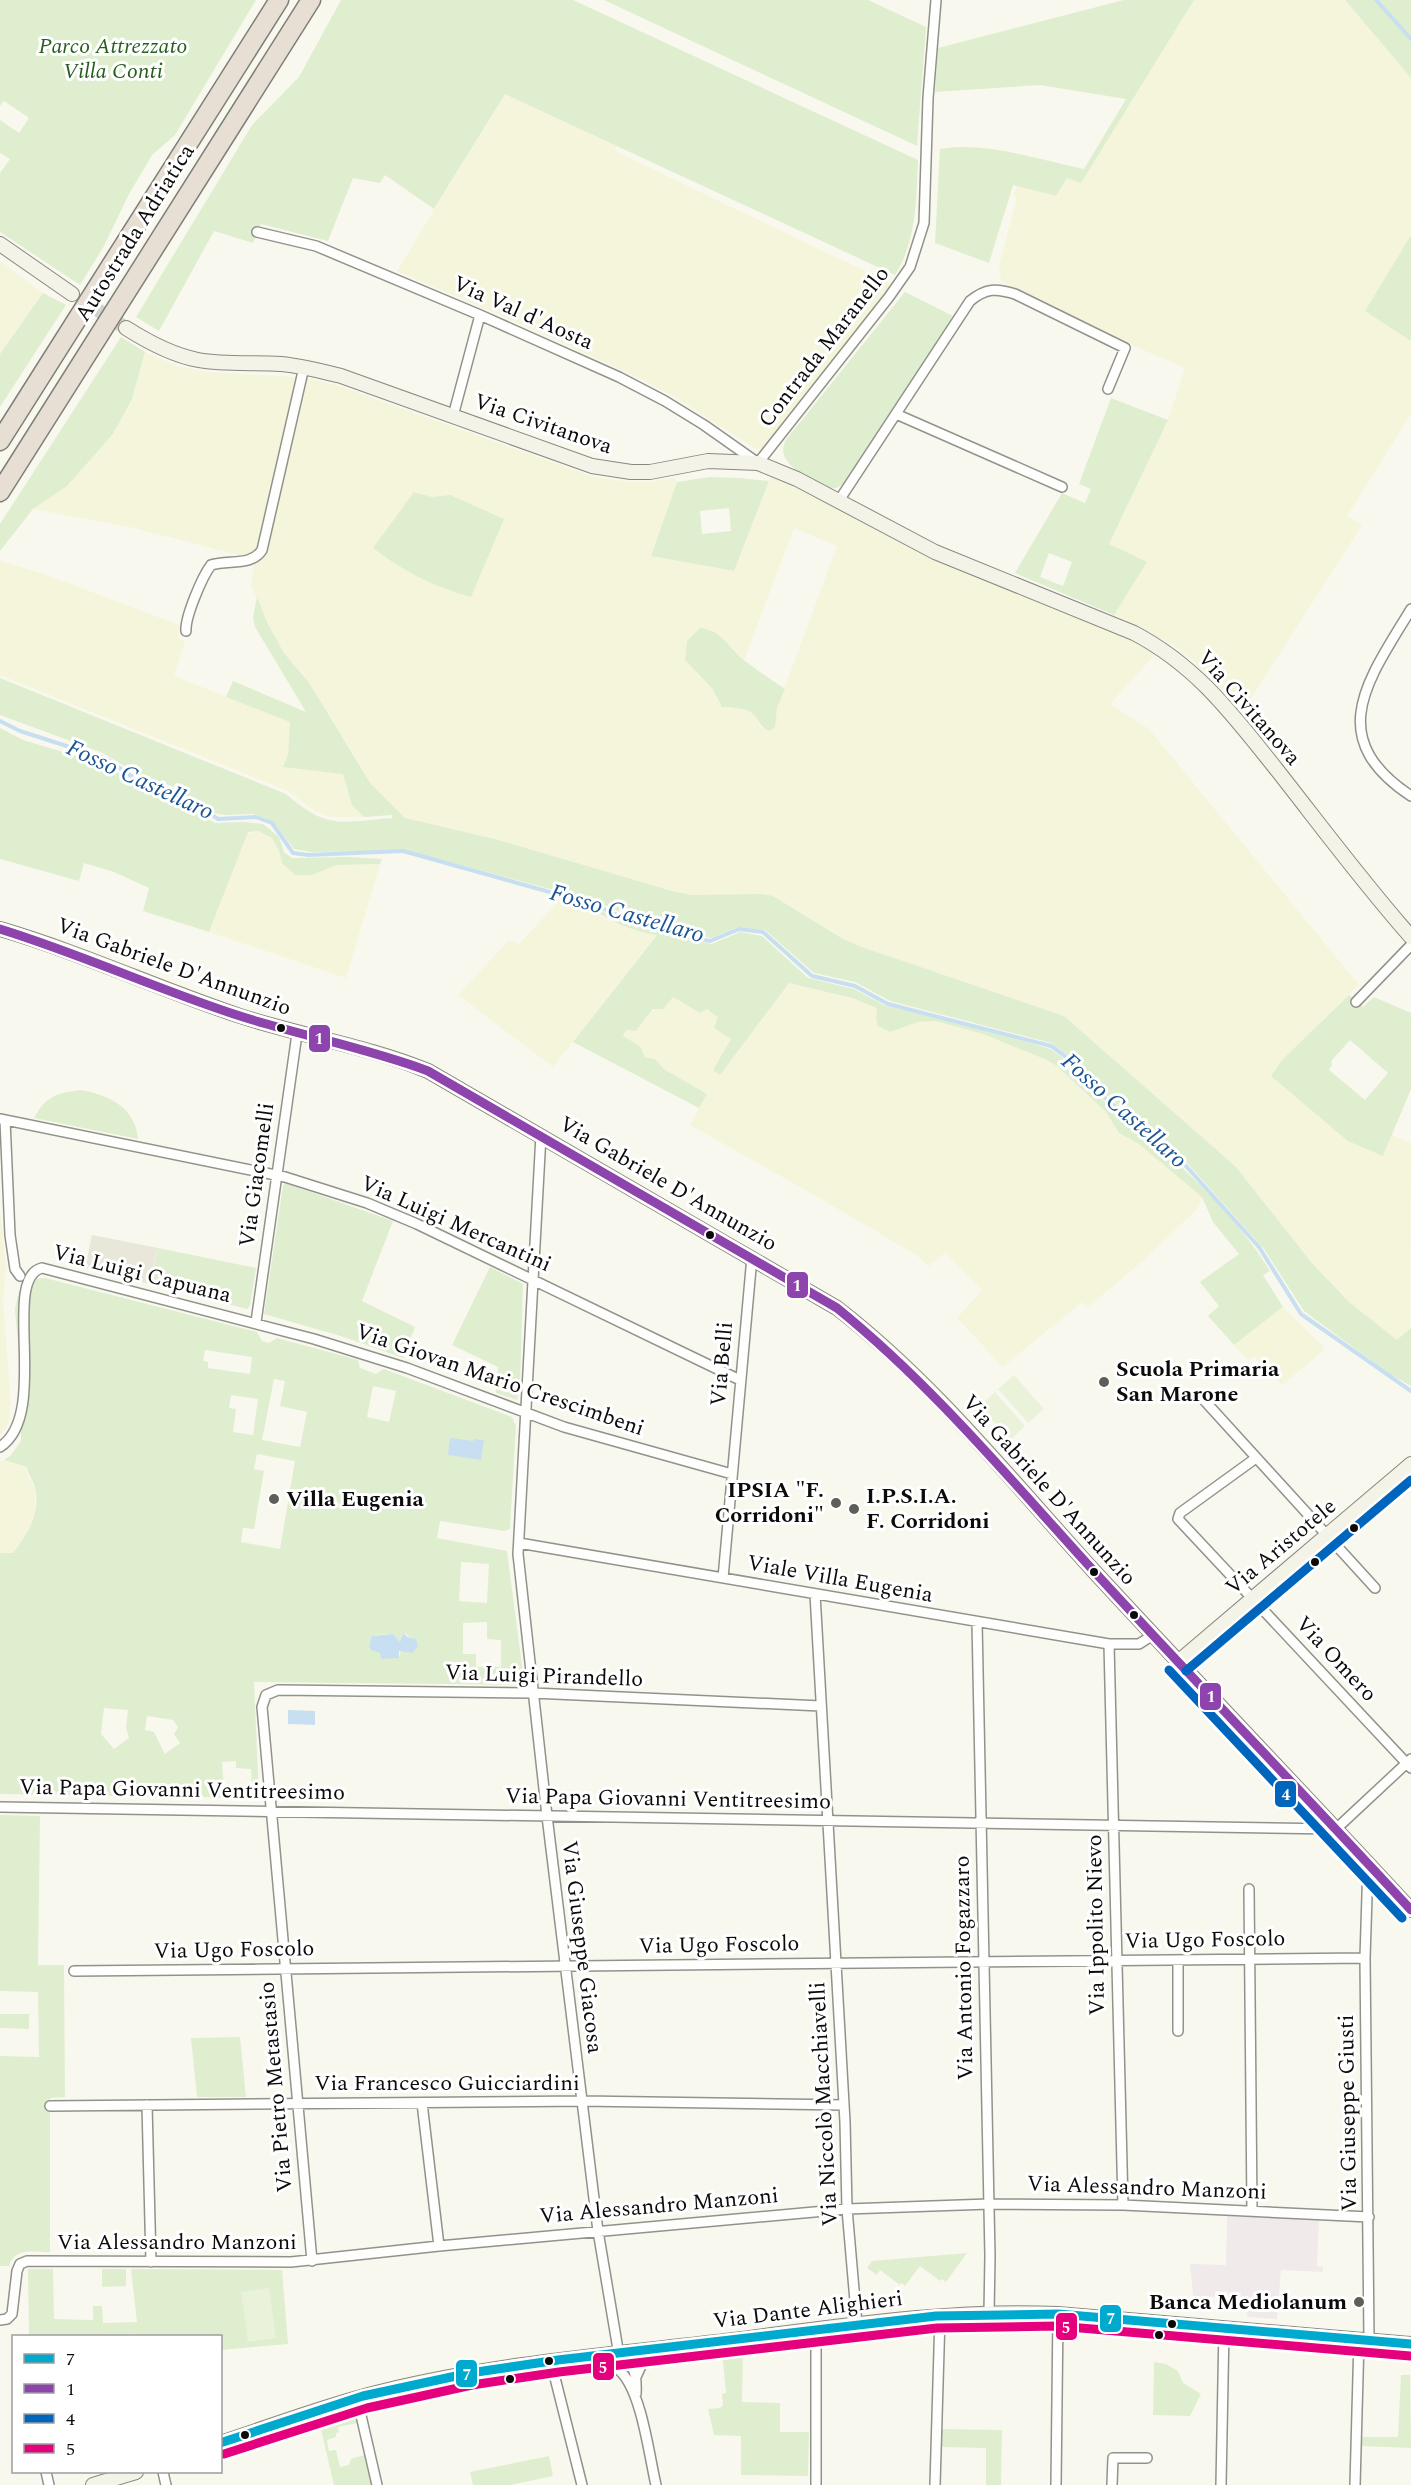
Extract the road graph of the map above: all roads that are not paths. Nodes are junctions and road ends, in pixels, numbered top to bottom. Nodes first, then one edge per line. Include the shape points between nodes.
1 (279, 0) edge
2 (311, 0) edge
3 (936, 0) edge
4 (257, 232) dead end
5 (0, 244) edge
6 (72, 294) tunnel mouth
7 (480, 315) junction
8 (126, 328) tunnel mouth
9 (304, 367) junction
10 (1108, 389) dead end
11 (896, 414) junction
12 (453, 416) junction
13 (0, 441) edge
14 (758, 463) junction
15 (1062, 487) dead end
16 (0, 492) edge
17 (838, 502) junction
18 (1411, 609) edge
19 (186, 631) dead end
20 (1411, 796) edge
21 (0, 929) edge
22 (1411, 937) edge
23 (1411, 945) edge
24 (1356, 1002) dead end
25 (297, 1034) junction
26 (3, 1119) edge
27 (541, 1135) junction
28 (278, 1175) junction
29 (752, 1257) junction
30 (20, 1276) junction
31 (532, 1280) junction
32 (13, 1287) dead end
33 (256, 1322) junction
34 (14, 1371) dead end
35 (740, 1380) junction
36 (1203, 1399) dead end
37 (525, 1413) junction
38 (0, 1447) edge
39 (1256, 1458) junction
40 (1411, 1464) edge
41 (732, 1474) junction
42 (1327, 1535) junction
43 (519, 1543) junction
44 (723, 1578) junction
45 (1375, 1588) dead end
46 (815, 1594) junction
47 (1253, 1599) junction
48 (977, 1622) junction
49 (1153, 1635) junction
50 (1109, 1644) junction
51 (1178, 1662) junction
52 (533, 1693) junction
53 (266, 1695) joint
54 (822, 1706) junction
55 (1410, 1763) edge
56 (0, 1807) edge
57 (270, 1811) junction
58 (547, 1816) junction
59 (828, 1821) junction
60 (980, 1824) junction
61 (1113, 1826) junction
62 (1336, 1829) junction
63 (1368, 1864) junction
64 (1378, 1875) junction
65 (1367, 1885) junction
66 (1250, 1889) dead end
67 (1411, 1910) edge
68 (1365, 1958) junction
69 (1250, 1959) junction
70 (1117, 1960) junction
71 (1178, 1960) junction
72 (983, 1962) junction
73 (836, 1963) junction
74 (565, 1966) junction
75 (284, 1969) junction
76 (74, 1971) dead end
77 (1178, 2031) dead end
78 (582, 2101) junction
79 (422, 2103) junction
80 (297, 2104) junction
81 (147, 2105) junction
82 (844, 2105) junction
83 (50, 2106) dead end
84 (989, 2204) junction
85 (1123, 2205) junction
86 (847, 2209) junction
87 (1252, 2210) junction
88 (1369, 2217) junction
89 (598, 2232) junction
90 (439, 2246) junction
91 (312, 2261) junction
92 (151, 2262) junction
93 (989, 2313) junction
94 (1058, 2314) junction
95 (940, 2316) junction
96 (0, 2320) edge
97 (857, 2324) junction
98 (1224, 2328) junction
99 (816, 2330) junction
100 (1364, 2340) junction
101 (1411, 2344) edge
102 (651, 2350) junction
103 (617, 2354) junction
104 (594, 2357) junction
105 (551, 2362) junction
106 (622, 2373) junction
107 (636, 2377) junction
108 (357, 2398) junction
109 (636, 2398) junction
110 (222, 2442) edge
111 (1147, 2458) dead end
112 (133, 2473) edge
113 (93, 2485) edge
114 (377, 2485) edge
115 (582, 2485) edge
116 (656, 2485) edge
117 (816, 2485) edge
118 (935, 2485) edge
119 (1056, 2485) edge
120 (1112, 2485) edge
121 (1221, 2485) edge
122 (1355, 2485) edge

1 - 13 highway, Autostrada Adriatica
2 - 16 highway, Autostrada Adriatica
3 - 14 street, Contrada Maranello via 924,223 910,267
4 - 7 street, Via Val d'Aosta via 316,246
5 - 6 main road
7 - 12 street
7 - 14 street, Via Val d'Aosta via 665,401
8 - 9 main road, Via Civitanova via 160,348 196,359
9 - 12 main road, Via Civitanova via 341,376
9 - 19 street via 262,550 249,561 211,565
10 - 11 street via 1125,348 997,288 981,291 970,301
11 - 15 street
11 - 17 street
12 - 14 main road, Via Civitanova via 612,470 650,472 708,461
14 - 17 main road, Via Civitanova
17 - 22 main road, Via Civitanova via 935,552 1134,633 1182,663 1236,719
18 - 20 street via 1365,688 1360,717 1364,744 1374,763
21 - 25 main road, Via Gabriele D'Annunzio
23 - 24 street
25 - 27 main road, Via Gabriele D'Annunzio via 396,1058 428,1071
25 - 28 street, Via Giacomelli
26 - 28 street, Via Luigi Mercantini
26 - 30 street, Via Luigi Capuana via 10,1235 15,1269
27 - 29 main road, Via Gabriele D'Annunzio
27 - 31 street, Via Giuseppe Giacosa
28 - 31 street, Via Luigi Mercantini via 390,1212
28 - 33 street, Via Giacomelli
29 - 35 street, Via Belli
29 - 49 main road, Via Gabriele D'Annunzio via 837,1308 888,1348
30 - 32 street, Via Luigi Capuana
30 - 33 street, Via Luigi Capuana via 33,1269 53,1270
31 - 35 street, Via Luigi Mercantini
31 - 37 street, Via Giuseppe Giacosa
33 - 37 street, Via Giovan Mario Crescimbeni via 374,1357
34 - 38 street via 17,1416 11,1436
35 - 41 street, Via Belli
36 - 39 street
37 - 41 street, Via Giovan Mario Crescimbeni
37 - 43 street, Via Giuseppe Giacosa
39 - 42 street
39 - 47 street, Via Omero via 1178,1517
40 - 42 main road, Via Aristotele
41 - 44 street, Via Belli
42 - 45 street
42 - 47 main road, Via Aristotele
43 - 44 street, Viale Villa Eugenia
43 - 52 street, Via Giuseppe Giacosa
44 - 46 street, Viale Villa Eugenia
46 - 48 street, Viale Villa Eugenia
46 - 54 street, Via Niccolò Macchiavelli
47 - 51 main road, Via Aristotele
47 - 55 street, Via Omero
48 - 50 street, Viale Villa Eugenia
48 - 60 street, Via Antonio Fogazzaro
49 - 50 street, Viale Villa Eugenia via 1139,1644
49 - 51 main road, Via Gabriele D'Annunzio
50 - 61 street, Via Ippolito Nievo
51 - 62 main road, Via Gabriele D'Annunzio
52 - 53 street, Via Luigi Pirandello via 278,1690
52 - 54 street, Via Luigi Pirandello
52 - 58 street, Via Giuseppe Giacosa
53 - 57 street, Via Pietro Metastasio via 262,1707
54 - 59 street, Via Niccolò Macchiavelli
55 - 62 street
56 - 57 street, Via Papa Giovanni Ventitreesimo
57 - 58 street, Via Papa Giovanni Ventitreesimo
57 - 75 street, Via Pietro Metastasio
58 - 59 street, Via Papa Giovanni Ventitreesimo
58 - 74 street, Via Giuseppe Giacosa
59 - 60 street, Via Papa Giovanni Ventitreesimo
59 - 73 street, Via Niccolò Macchiavelli
60 - 61 street, Via Papa Giovanni Ventitreesimo
60 - 72 street, Via Antonio Fogazzaro
61 - 62 street, Via Papa Giovanni Ventitreesimo
61 - 70 street, Via Ippolito Nievo
62 - 63 main road, Via Gabriele D'Annunzio
63 - 64 main road, Via Gabriele D'Annunzio
63 - 65 street, Via Giuseppe Giusti
64 - 65 street
64 - 67 main road, Via Gabriele D'Annunzio
65 - 68 street, Via Giuseppe Giusti
66 - 69 street
68 - 69 street, Via Ugo Foscolo
68 - 88 street, Via Giuseppe Giusti
69 - 71 street, Via Ugo Foscolo
69 - 87 street
70 - 71 street, Via Ugo Foscolo
70 - 72 street, Via Ugo Foscolo
70 - 85 street, Via Ippolito Nievo
71 - 77 street
72 - 73 street, Via Ugo Foscolo
72 - 84 street, Via Antonio Fogazzaro
73 - 74 street, Via Ugo Foscolo
73 - 82 street, Via Niccolò Macchiavelli
74 - 75 street, Via Ugo Foscolo
74 - 78 street, Via Giuseppe Giacosa
75 - 76 street, Via Ugo Foscolo
75 - 80 street, Via Pietro Metastasio
78 - 79 street, Via Francesco Guicciardini
78 - 82 street, Via Francesco Guicciardini
78 - 89 street, Via Giuseppe Giacosa
79 - 80 street, Via Francesco Guicciardini
79 - 90 street
80 - 81 street, Via Francesco Guicciardini
80 - 91 street, Via Pietro Metastasio
81 - 83 street, Via Francesco Guicciardini
81 - 92 street
82 - 86 street, Via Niccolò Macchiavelli
84 - 85 street, Via Alessandro Manzoni
84 - 86 street, Via Alessandro Manzoni
84 - 93 street, Via Antonio Fogazzaro
85 - 87 street, Via Alessandro Manzoni
86 - 89 street, Via Alessandro Manzoni
86 - 97 street, Via Niccolò Macchiavelli
87 - 88 street, Via Alessandro Manzoni
88 - 100 street, Via Giuseppe Giusti
89 - 90 street, Via Alessandro Manzoni
89 - 103 street, Via Giuseppe Giacosa
90 - 91 street, Via Alessandro Manzoni
91 - 92 street, Via Alessandro Manzoni
92 - 96 street, Via Alessandro Manzoni via 23,2262 17,2271 12,2314
93 - 94 main road, Via Dante Alighieri
93 - 95 main road, Via Dante Alighieri
94 - 98 main road, Via Dante Alighieri
94 - 119 street
95 - 97 main road, Via Dante Alighieri
95 - 118 street
97 - 99 main road, Via Dante Alighieri
98 - 100 main road, Via Dante Alighieri
98 - 121 street
99 - 102 main road, Via Dante Alighieri
99 - 117 street
100 - 101 main road, Via Dante Alighieri
100 - 122 street, Via Giuseppe Giusti
102 - 103 main road, Via Dante Alighieri
102 - 107 street
103 - 104 main road, Via Dante Alighieri
103 - 106 street, Via Giuseppe Giacosa
103 - 107 street via 628,2361
104 - 105 main road, Via Dante Alighieri
104 - 106 street
105 - 108 main road, Via Dante Alighieri via 446,2378
105 - 115 street
106 - 109 street, Via Giuseppe Giacosa
107 - 109 street
108 - 110 main road, Via Dante Alighieri
108 - 114 street
109 - 116 street
111 - 120 street via 1113,2458
112 - 113 main road

